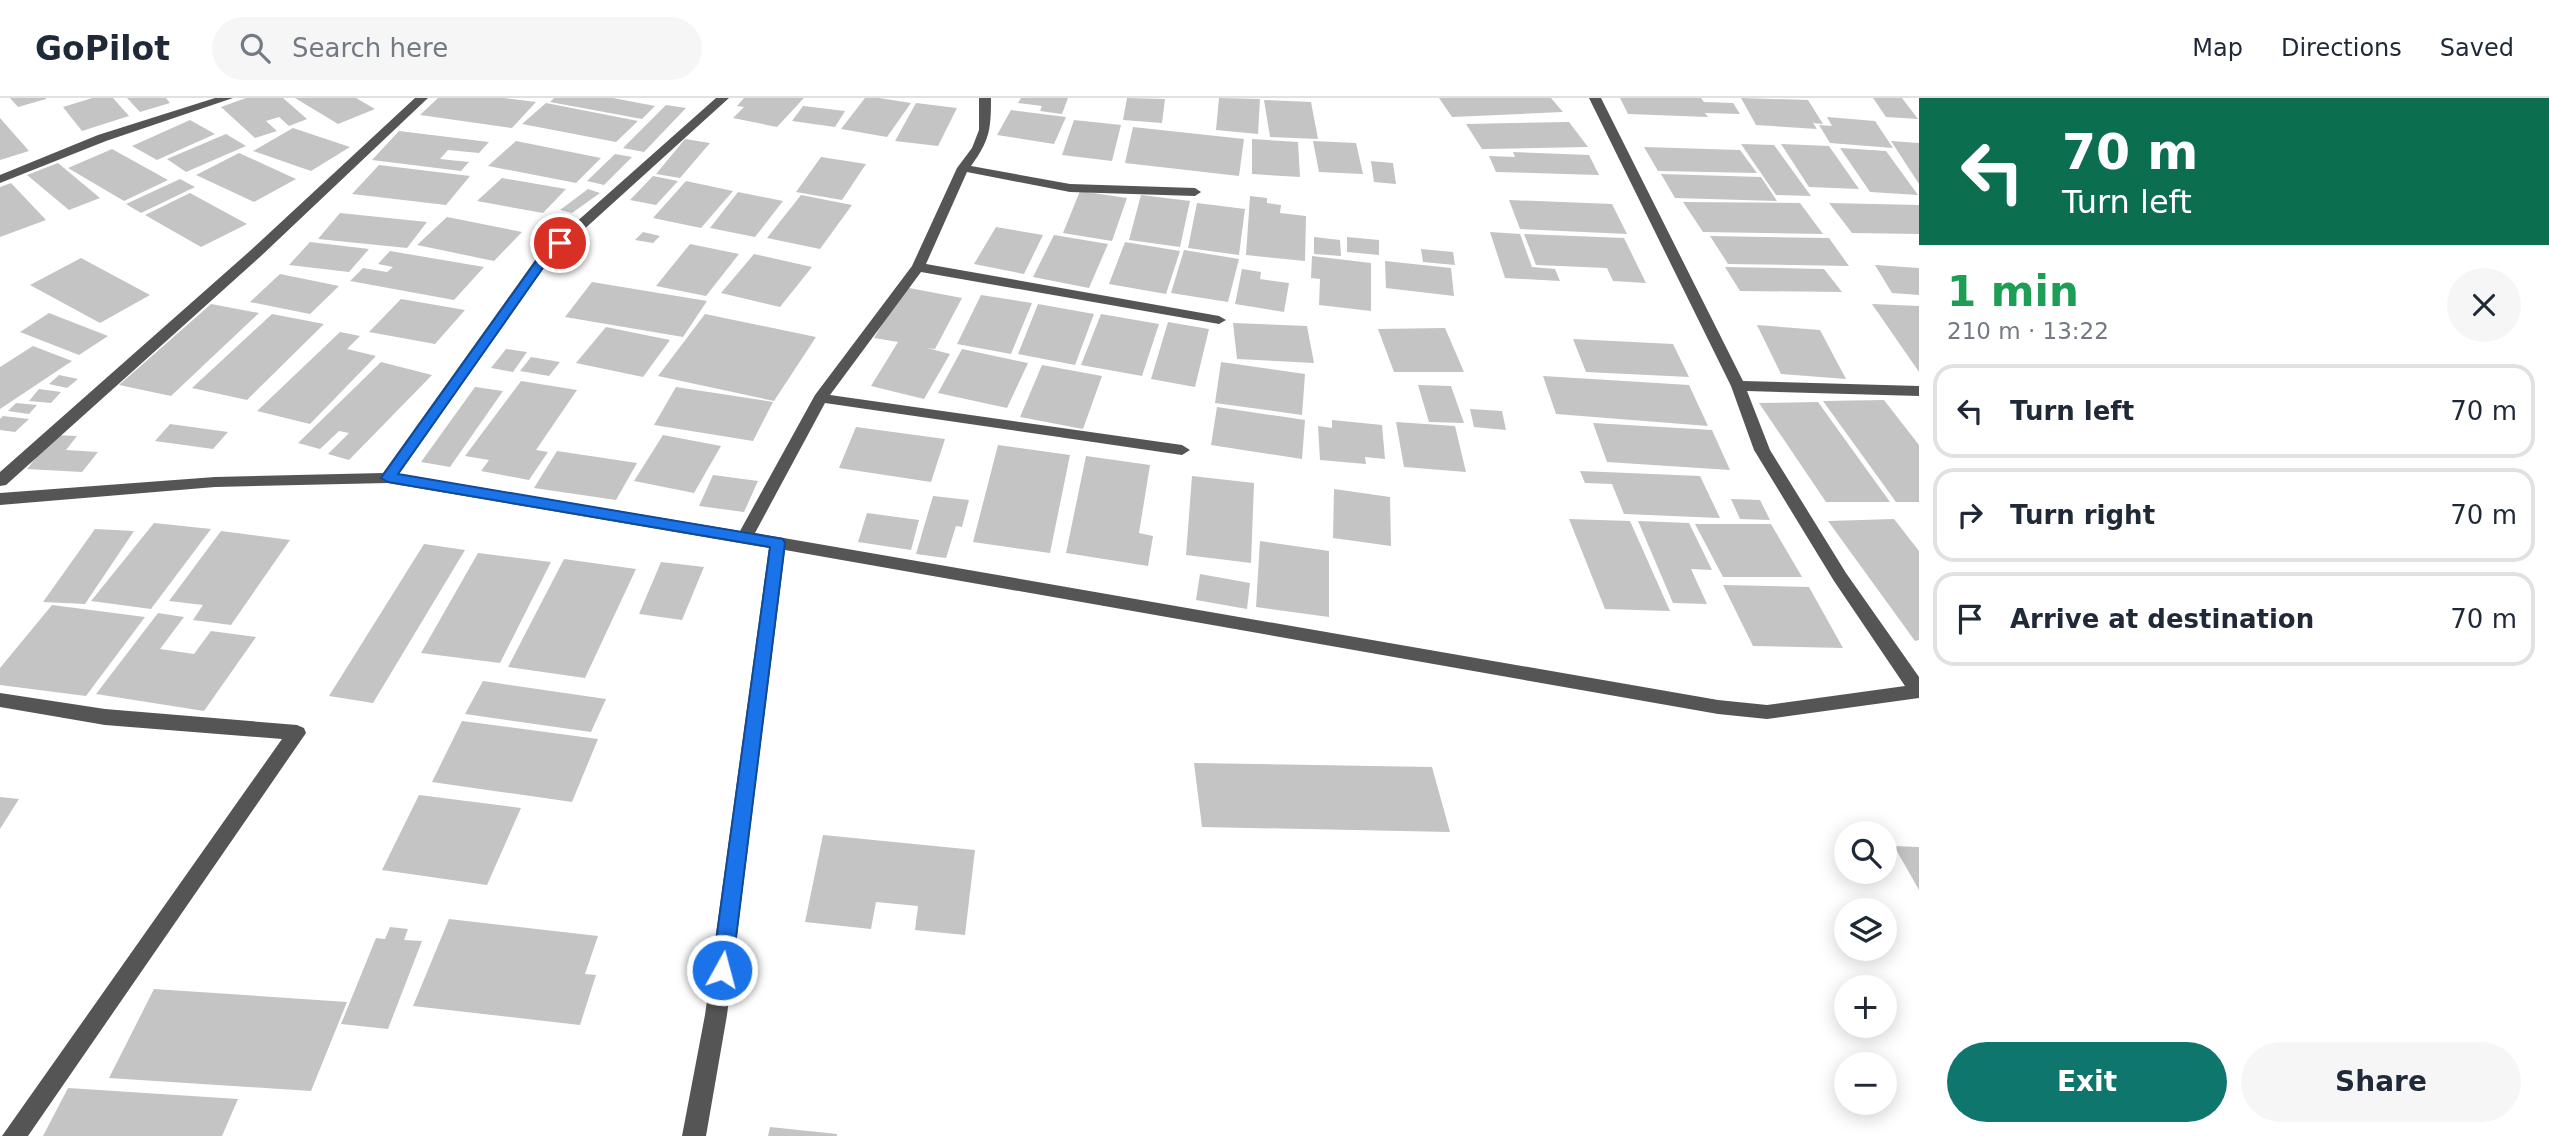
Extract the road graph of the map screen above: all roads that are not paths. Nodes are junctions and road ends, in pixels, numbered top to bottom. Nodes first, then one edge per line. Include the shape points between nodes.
1 (228, 98) edge
2 (422, 98) edge
3 (723, 98) edge
4 (985, 98) edge
5 (1595, 98) edge
6 (963, 168) junction
7 (0, 179) edge
8 (1195, 192) dead end
9 (918, 267) junction
10 (1219, 320) dead end
11 (1738, 386) junction
12 (1919, 391) edge
13 (820, 398) junction
14 (1182, 450) dead end
15 (388, 478) junction
16 (0, 481) edge
17 (0, 499) edge
18 (745, 537) junction
19 (778, 543) junction
20 (1919, 691) edge
21 (0, 700) edge
22 (14, 1136) edge
23 (694, 1136) edge

1 - 7 street via 102,138
2 - 16 street
3 - 15 street via 543,259
4 - 6 street via 985,130
5 - 11 street
6 - 8 street via 1070,188
6 - 9 street
9 - 10 street
9 - 13 street
11 - 12 street
11 - 20 street via 1762,450 1840,577
13 - 14 street
13 - 18 street
15 - 17 street via 215,482
15 - 18 street
18 - 19 street
19 - 20 street via 1718,707 1767,712
19 - 23 street via 716,1015
21 - 22 street via 105,717 297,733

